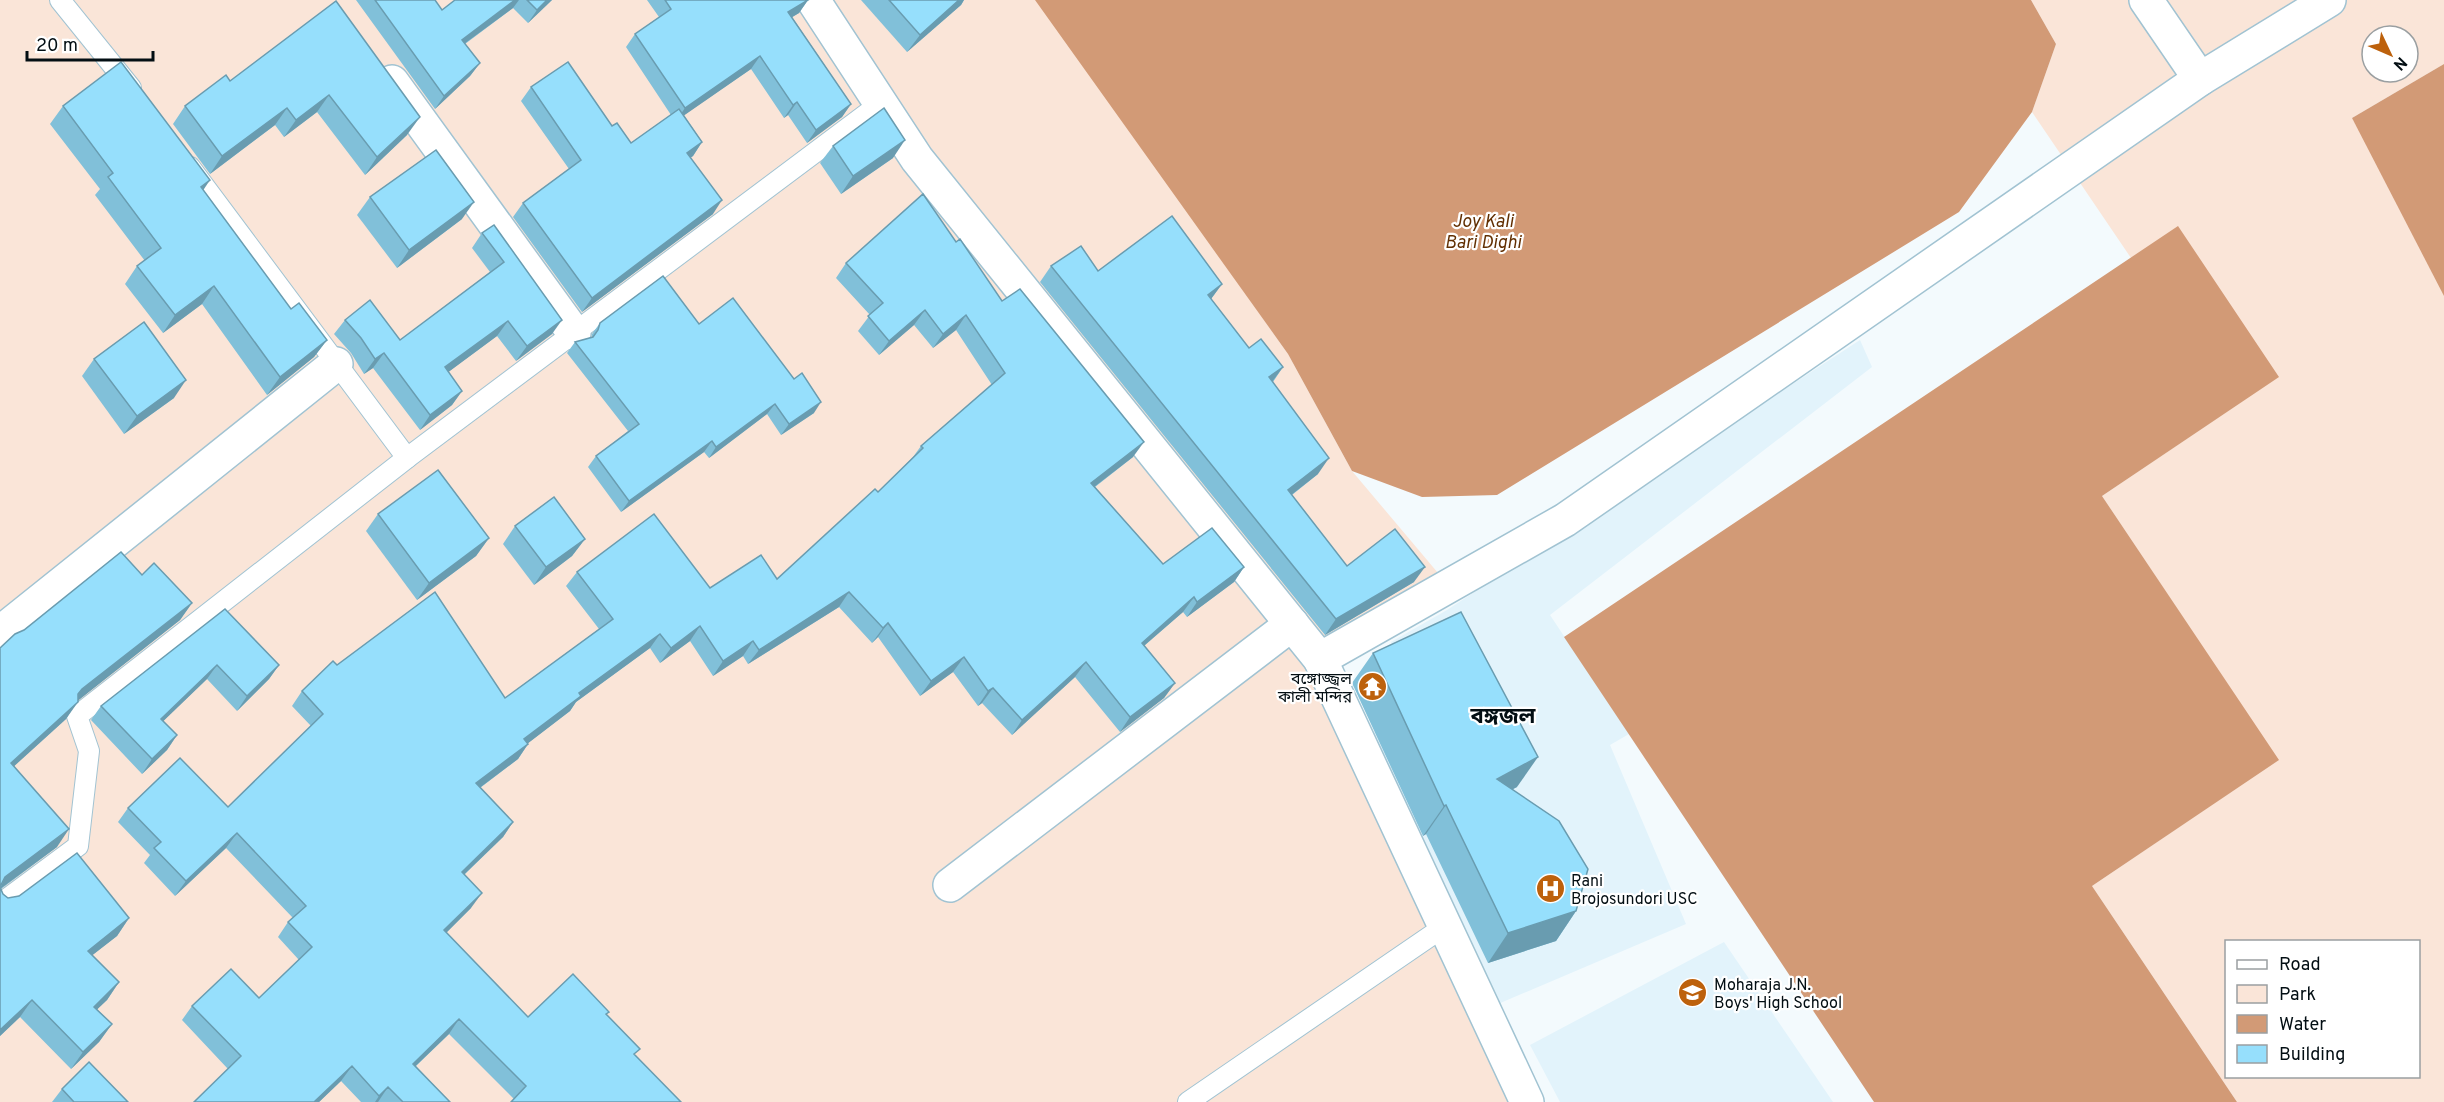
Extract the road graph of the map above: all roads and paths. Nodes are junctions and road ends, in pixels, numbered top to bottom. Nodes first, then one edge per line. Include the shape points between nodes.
1 (60, 0) edge
2 (813, 0) edge
3 (2146, 0) edge
4 (2329, 0) edge
5 (374, 57) edge
6 (2200, 79) junction
7 (142, 103) edge
8 (881, 103) junction
9 (176, 150) edge
10 (574, 333) junction
11 (336, 364) junction
12 (407, 458) junction
13 (1292, 624) junction
14 (0, 633) edge
15 (1320, 659) junction
16 (950, 885) dead end
17 (0, 904) edge
18 (1445, 926) junction
19 (1188, 1102) edge
20 (1527, 1102) edge

1 - 7 lane
2 - 8 street
3 - 6 street
4 - 6 street
5 - 10 street
6 - 15 street via 1565,520
8 - 10 lane
8 - 13 street via 917,159
9 - 11 lane
10 - 12 lane
11 - 12 lane
11 - 14 street
12 - 17 lane via 77,716 89,752 78,846
13 - 15 street
13 - 16 street
15 - 18 street
18 - 19 lane
18 - 20 street

